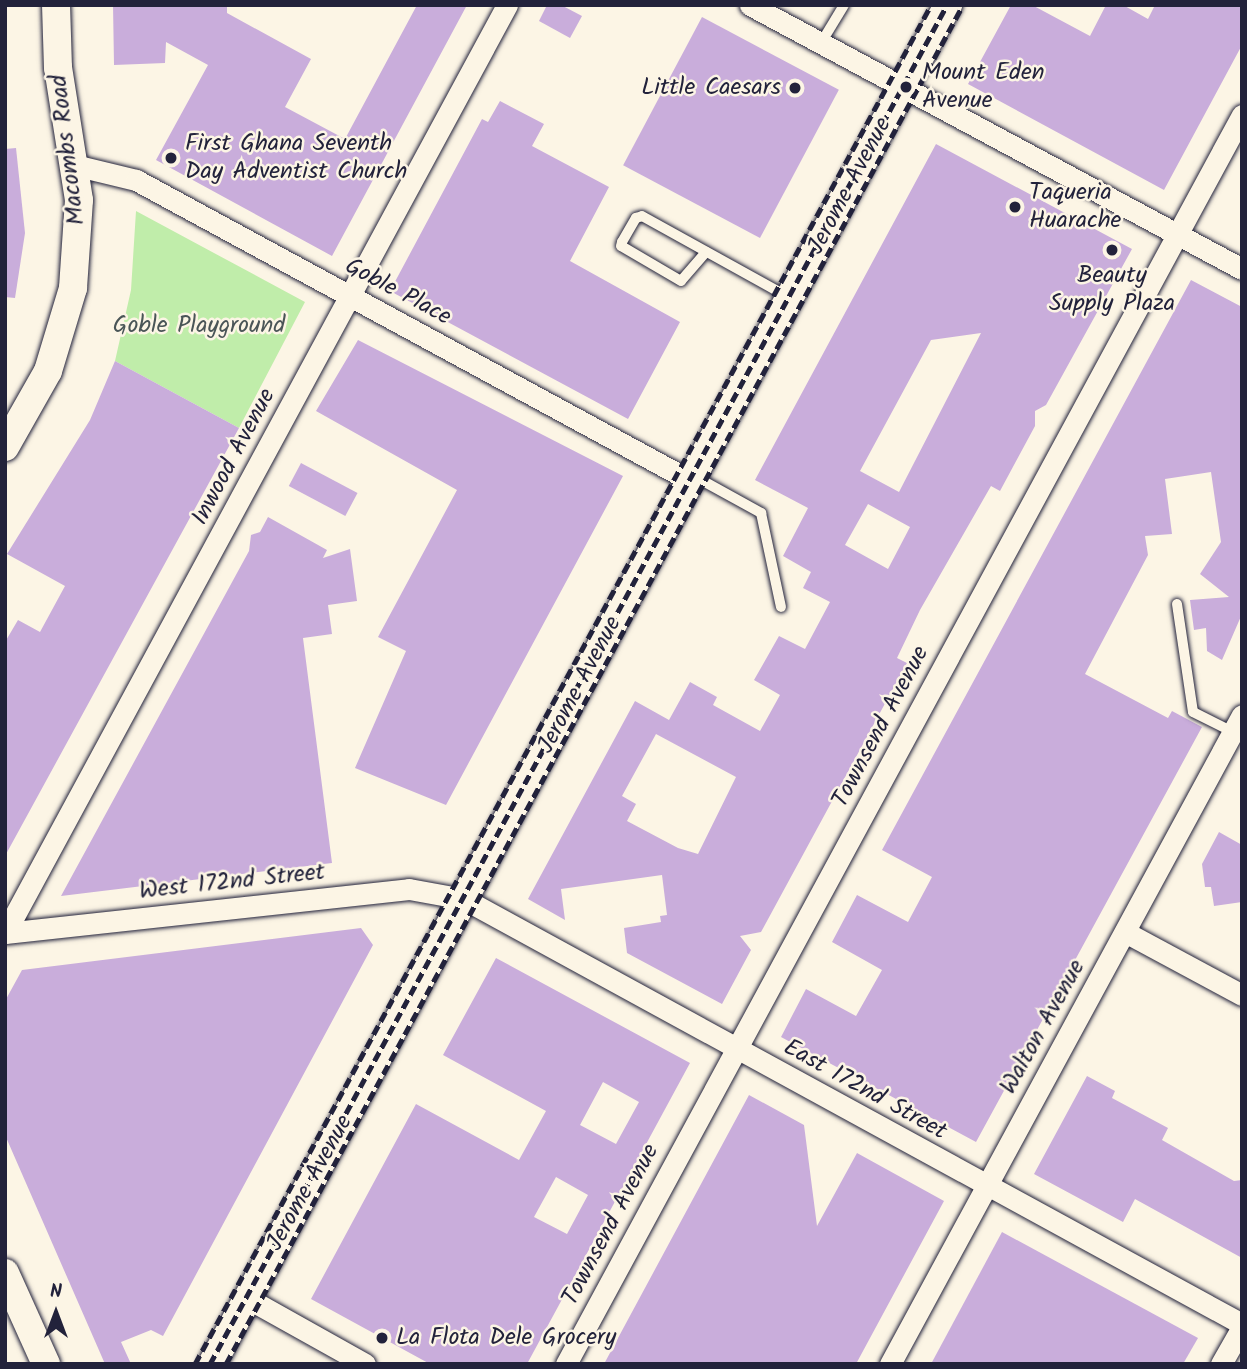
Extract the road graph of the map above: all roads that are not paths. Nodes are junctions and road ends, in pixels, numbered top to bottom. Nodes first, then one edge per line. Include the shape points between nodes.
1 (56, 5) edge
2 (508, 5) edge
3 (844, 5) edge
4 (948, 5) edge
5 (761, 8) edge
6 (821, 43) junction
7 (904, 86) junction
8 (1242, 115) edge
9 (74, 165) junction
10 (1177, 234) junction
11 (706, 252) junction
12 (1242, 269) edge
13 (351, 297) junction
14 (791, 298) junction
15 (5, 447) edge
16 (692, 478) junction
17 (1177, 604) dead end
18 (781, 607) dead end
19 (1237, 723) edge
20 (464, 899) junction
21 (1125, 932) junction
22 (5, 933) edge
23 (1242, 995) edge
24 (736, 1049) junction
25 (986, 1186) junction
26 (5, 1273) edge
27 (247, 1298) junction
28 (1242, 1325) edge
29 (46, 1364) edge
30 (212, 1364) edge
31 (365, 1364) edge
32 (566, 1364) edge
33 (890, 1364) edge
34 (1222, 1364) edge

1 - 9 main road, Macombs Road via 58,68
2 - 13 street, Inwood Avenue
3 - 6 lane
4 - 7 main road, Jerome Avenue
5 - 6 street
6 - 7 street
7 - 10 street
7 - 14 main road, Jerome Avenue
8 - 10 street, Townsend Avenue
9 - 13 street, Goble Place via 136,180
9 - 15 main road, Macombs Road via 79,239 64,327 48,371
10 - 12 street
10 - 24 street, Townsend Avenue
11 - 11 lane via 642,216 636,218 621,246 681,281
11 - 14 lane
13 - 16 street, Goble Place
13 - 22 street, Inwood Avenue
14 - 16 main road, Jerome Avenue
16 - 18 lane via 761,513
16 - 20 main road, Jerome Avenue
17 - 19 lane via 1193,712
19 - 21 street, Walton Avenue
20 - 22 street, West 172nd Street via 409,889
20 - 24 street, East 172nd Street
20 - 27 main road, Jerome Avenue
21 - 23 street
21 - 25 street, Walton Avenue
24 - 25 street, East 172nd Street
24 - 32 street, Townsend Avenue
25 - 28 street, East 172nd Street
25 - 33 street, Walton Avenue
26 - 29 main road
27 - 30 main road, Jerome Avenue
27 - 31 street
28 - 34 street

